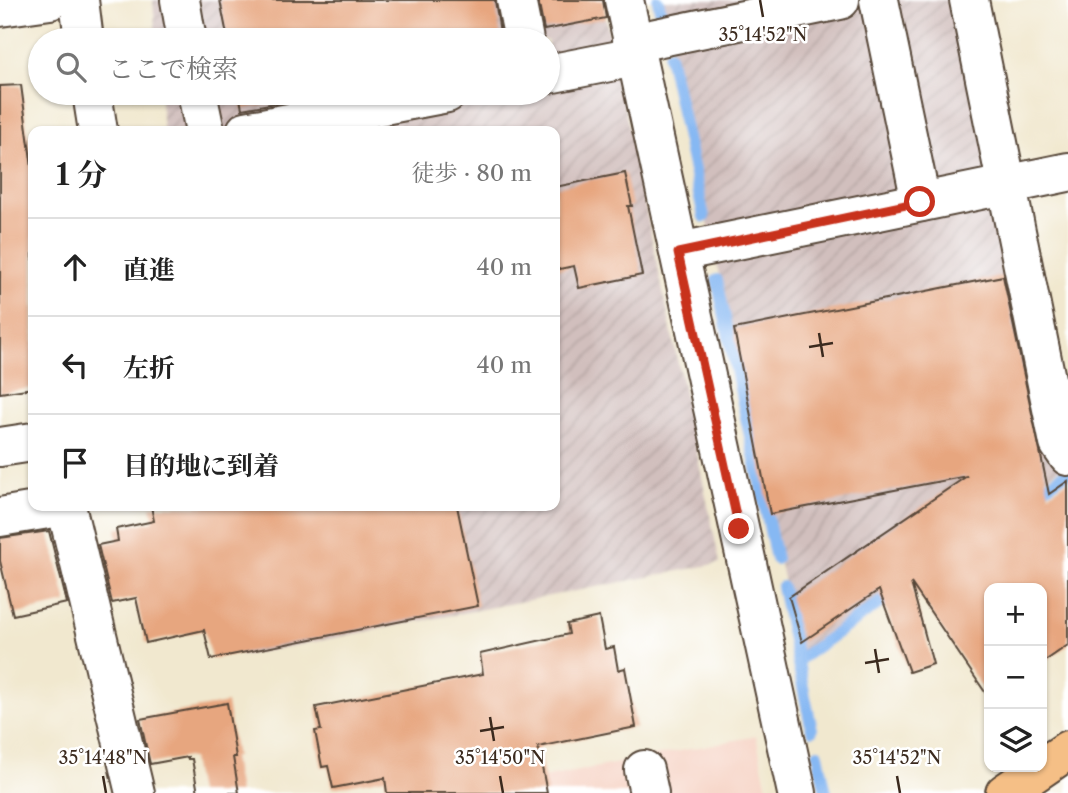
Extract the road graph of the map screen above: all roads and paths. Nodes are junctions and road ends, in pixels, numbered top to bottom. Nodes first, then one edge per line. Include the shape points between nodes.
1 (50, 0) edge
2 (79, 0) edge
3 (180, 0) edge
4 (516, 0) edge
5 (624, 0) edge
6 (840, 0) edge
7 (879, 0) edge
8 (969, 0) edge
9 (0, 7) edge
10 (82, 28) edge
11 (185, 28) edge
12 (522, 28) edge
13 (634, 50) junction
14 (560, 71) edge
15 (94, 105) edge
16 (200, 105) edge
17 (384, 105) edge
18 (97, 126) edge
19 (204, 126) edge
20 (272, 126) edge
21 (1068, 172) edge
22 (1006, 185) junction
23 (920, 202) junction
24 (678, 253) junction
25 (28, 443) edge
26 (0, 447) edge
27 (1068, 456) edge
28 (36, 511) edge
29 (67, 511) edge
30 (0, 517) edge
31 (1068, 750) edge
32 (135, 793) edge
33 (797, 793) edge
34 (1004, 793) edge

1 - 9 street
2 - 10 street
3 - 11 street
4 - 12 street
5 - 13 street
6 - 13 street
7 - 23 street
8 - 22 street
13 - 14 street
13 - 24 street
15 - 18 street
16 - 19 street
17 - 20 street
21 - 22 street
22 - 23 street
22 - 27 street via 1059,443
23 - 24 street
24 - 33 street
25 - 26 street
28 - 30 street
29 - 32 street
31 - 34 main road

